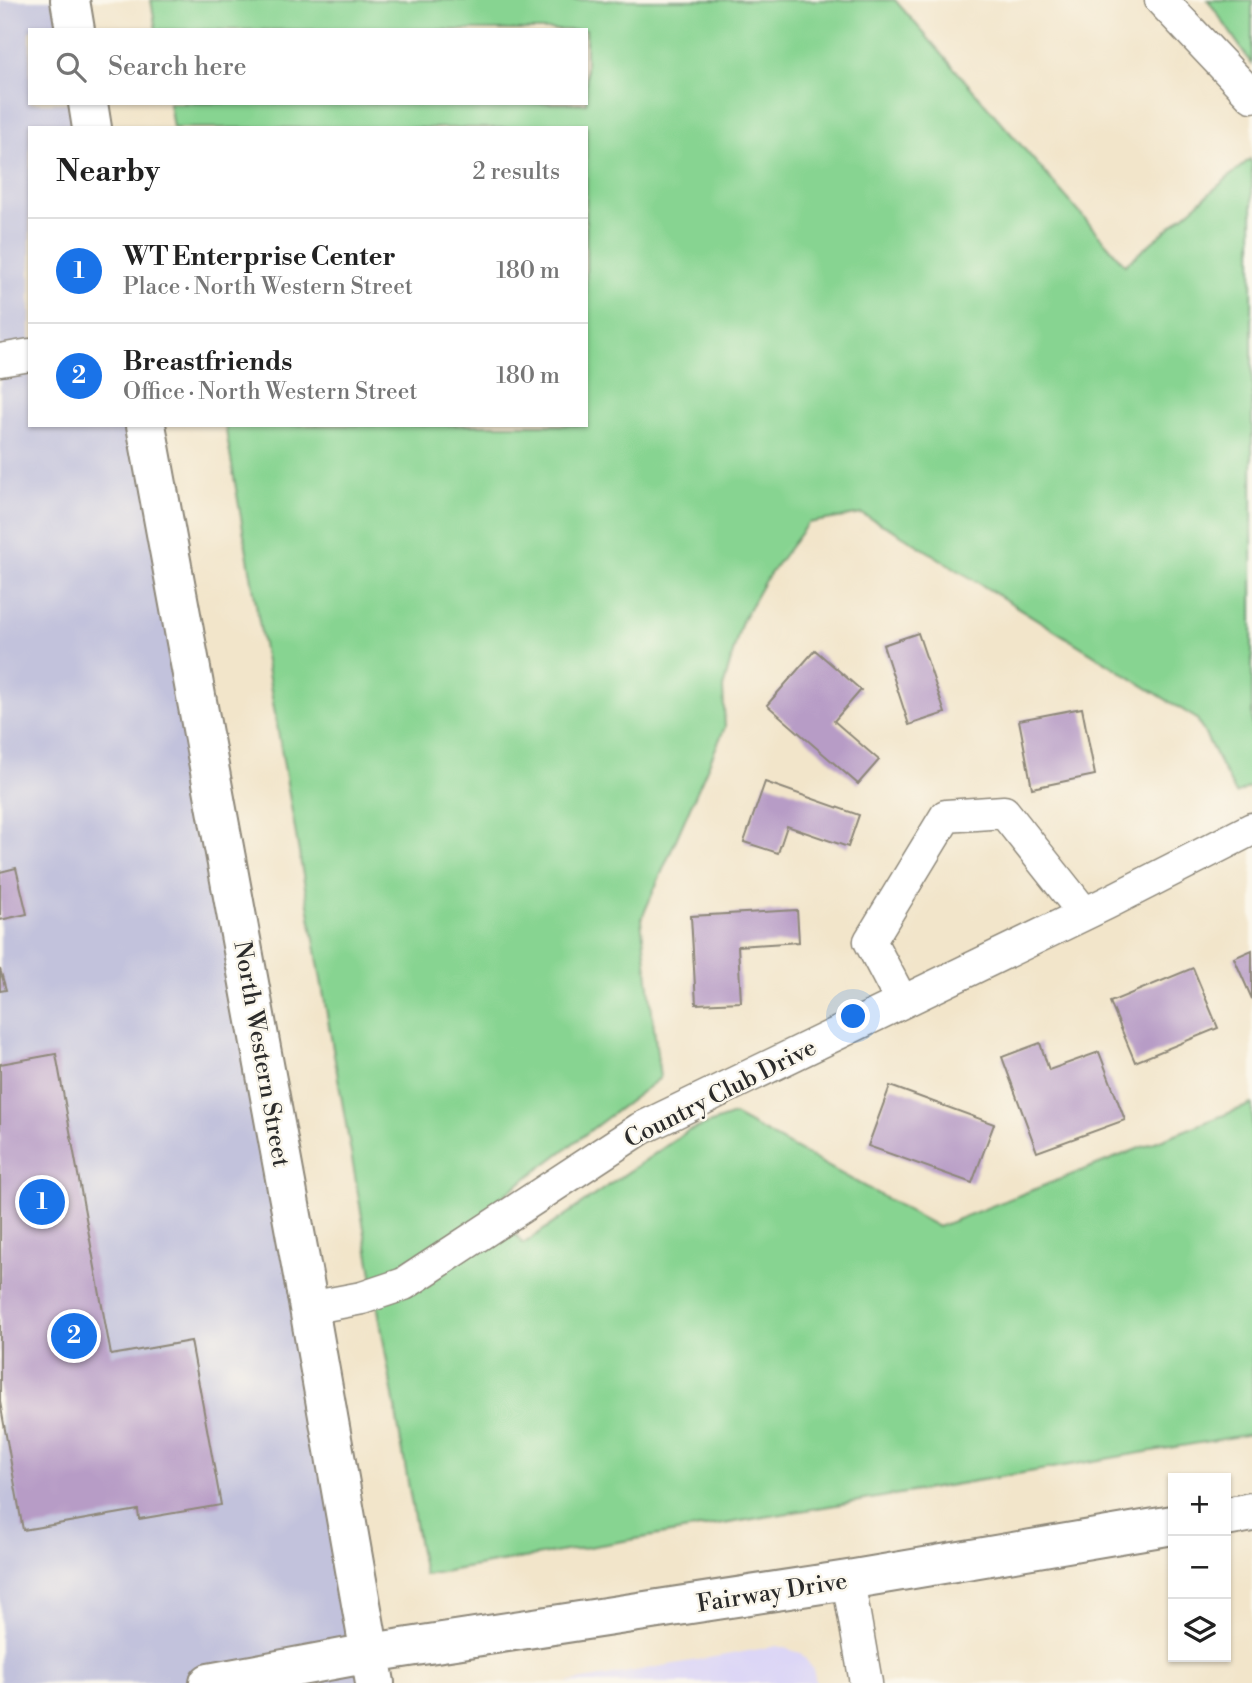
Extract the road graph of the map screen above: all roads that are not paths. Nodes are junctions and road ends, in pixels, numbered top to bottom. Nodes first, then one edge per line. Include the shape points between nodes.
1 (70, 0) edge
2 (1161, 0) edge
3 (75, 28) edge
4 (1252, 96) edge
5 (88, 105) edge
6 (92, 126) edge
7 (28, 355) edge
8 (0, 360) edge
9 (146, 427) edge
10 (1252, 829) edge
11 (1084, 914) junction
12 (902, 1002) junction
13 (309, 1308) junction
14 (1252, 1512) edge
15 (1231, 1516) edge
16 (1168, 1526) edge
17 (848, 1580) junction
18 (372, 1668) edge
19 (209, 1683) edge
20 (866, 1683) edge

1 - 3 main road
2 - 4 street
5 - 6 main road
7 - 8 street
9 - 13 main road, North Western Street
10 - 11 street, Country Club Drive
11 - 12 street, Country Club Drive
11 - 12 street via 1004,812 946,816 870,941
12 - 13 street, Country Club Drive via 640,1129 404,1284
13 - 18 main road, North Western Street
14 - 15 main road
16 - 17 main road, Fairway Drive
17 - 18 main road, Fairway Drive
17 - 20 street
18 - 19 main road, Fairway Drive

